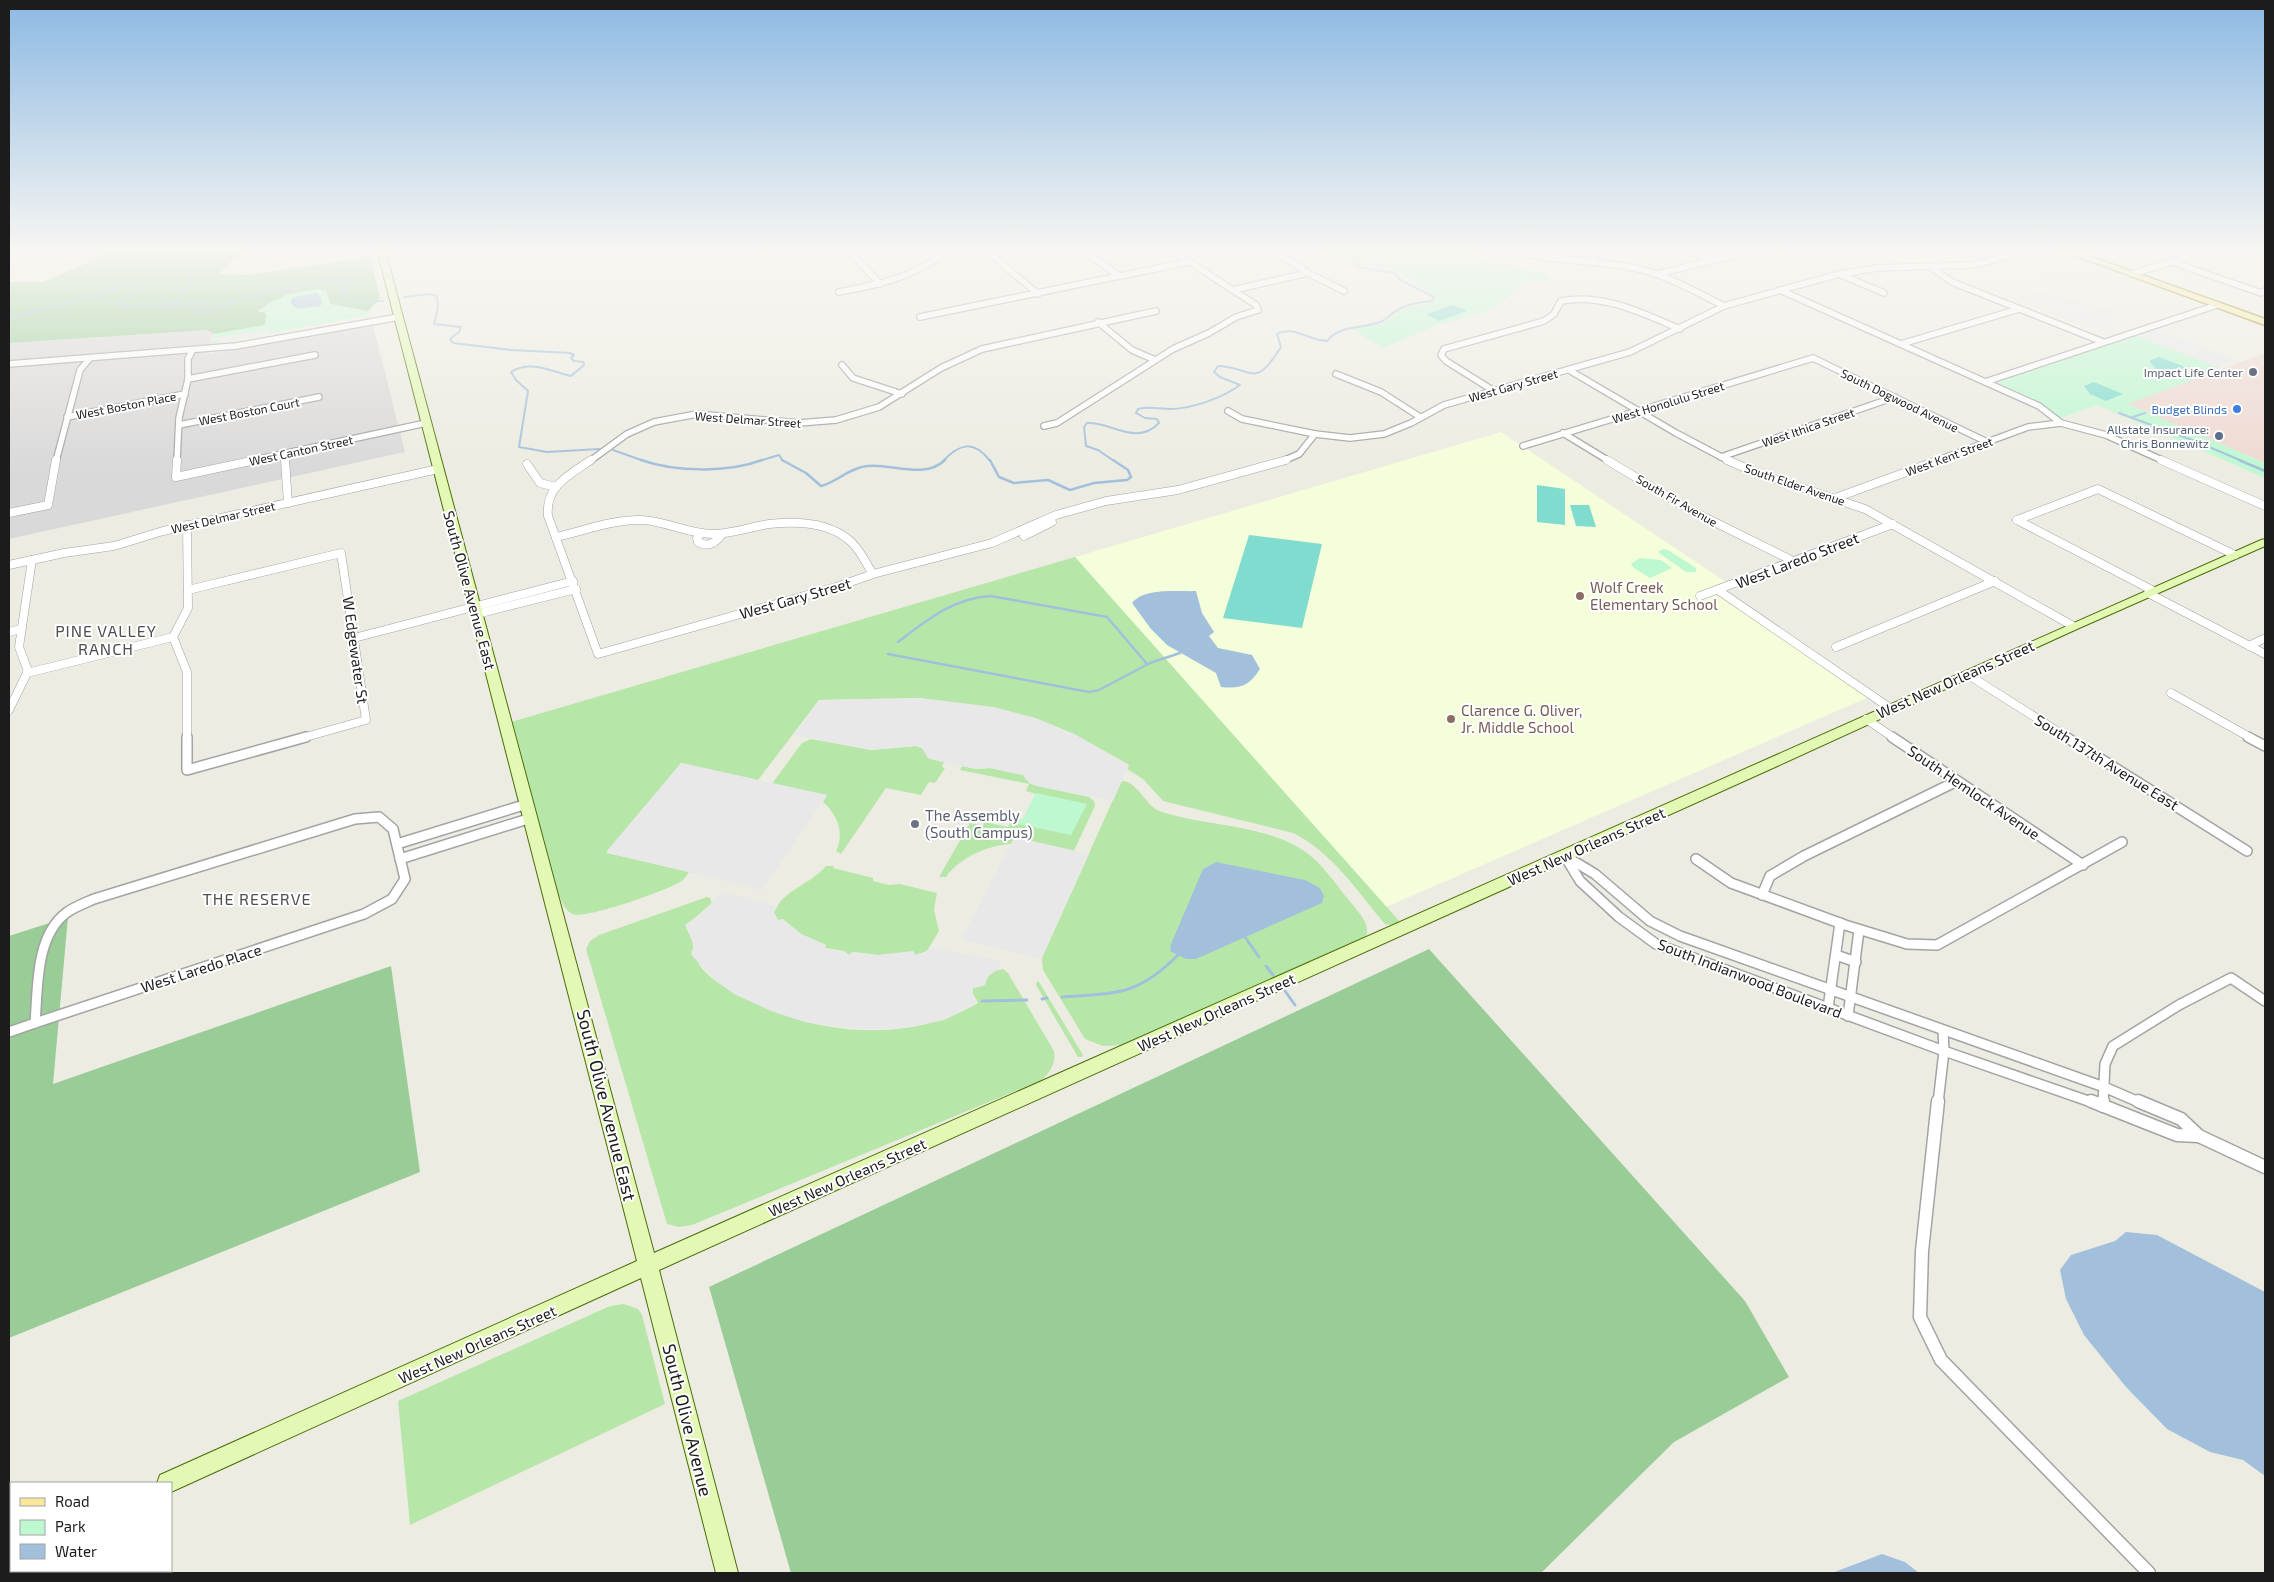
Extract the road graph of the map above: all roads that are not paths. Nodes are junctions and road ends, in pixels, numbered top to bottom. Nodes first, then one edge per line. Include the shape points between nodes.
1 (352, 324) edge
2 (400, 324) edge
3 (1090, 324) edge
4 (1100, 324) edge
5 (1224, 324) edge
6 (1536, 324) edge
7 (1669, 324) edge
8 (1688, 324) edge
9 (1856, 324) edge
10 (1969, 324) edge
11 (2057, 324) edge
12 (2159, 324) edge
13 (1680, 328) junction
14 (2103, 342) junction
15 (1901, 344) junction
16 (192, 351) junction
17 (314, 355) dead end
18 (90, 358) junction
19 (1813, 358) joint
20 (1155, 360) junction
21 (9, 364) edge
22 (842, 365) dead end
23 (1569, 370) junction
24 (1336, 374) dead end
25 (188, 379) junction
26 (1985, 382) junction
27 (1494, 391) junction
28 (185, 394) junction
29 (902, 394) junction
30 (319, 397) dead end
31 (1895, 398) junction
32 (1228, 411) dead end
33 (1641, 411) junction
34 (67, 416) junction
35 (1420, 417) junction
36 (426, 423) junction
37 (2061, 423) junction
38 (178, 425) junction
39 (1044, 426) dead end
40 (1315, 434) junction
41 (1563, 434) junction
42 (1987, 442) junction
43 (1523, 446) dead end
44 (284, 453) junction
45 (1721, 456) junction
46 (527, 464) dead end
47 (438, 469) junction
48 (176, 476) joint
49 (556, 487) junction
50 (2098, 489) joint
51 (1178, 490) joint
52 (1838, 497) junction
53 (288, 503) junction
54 (2265, 506) edge
55 (9, 513) edge
56 (2017, 520) joint
57 (1893, 524) junction
58 (187, 525) junction
59 (701, 533) junction
60 (722, 534) junction
61 (556, 537) junction
62 (2265, 542) edge
63 (2235, 555) junction
64 (32, 560) junction
65 (1794, 561) junction
66 (9, 566) edge
67 (873, 574) junction
68 (1995, 581) junction
69 (575, 585) junction
70 (188, 590) junction
71 (1718, 590) junction
72 (2150, 592) junction
73 (1700, 596) dead end
74 (476, 611) junction
75 (2073, 626) junction
76 (21, 629) junction
77 (9, 632) edge
78 (173, 637) junction
79 (354, 638) junction
80 (2265, 638) edge
81 (2249, 646) junction
82 (1836, 647) dead end
83 (2265, 654) edge
84 (27, 673) junction
85 (1967, 674) junction
86 (2171, 693) dead end
87 (1890, 708) junction
88 (9, 710) edge
89 (1866, 719) junction
90 (2265, 746) edge
91 (187, 770) joint
92 (1957, 781) junction
93 (527, 804) junction
94 (531, 818) junction
95 (2122, 842) dead end
96 (396, 844) junction
97 (2247, 851) dead end
98 (1565, 856) junction
99 (1696, 858) dead end
100 (400, 859) junction
101 (2083, 865) junction
102 (1762, 895) junction
103 (1650, 921) junction
104 (1840, 923) junction
105 (1635, 929) junction
106 (1859, 930) junction
107 (1836, 955) junction
108 (1856, 962) junction
109 (1831, 990) junction
110 (1851, 998) junction
111 (2265, 1001) edge
112 (1828, 1008) junction
113 (1848, 1016) junction
114 (35, 1023) junction
115 (1943, 1031) junction
116 (9, 1032) edge
117 (1944, 1051) junction
118 (2104, 1086) junction
119 (2103, 1106) junction
120 (2200, 1136) junction
121 (2265, 1168) edge
122 (648, 1266) junction
123 (170, 1482) edge
124 (727, 1573) edge
125 (2149, 1573) edge

1 - 16 street
2 - 36 street, South Olive Avenue East
3 - 29 street, West Delmar Street via 968,354
4 - 20 street via 1132,350
5 - 20 street
6 - 27 street via 1449,347 1442,352 1446,361
7 - 13 street
8 - 13 street, West Gary Street
9 - 15 street
10 - 15 street
11 - 14 street
12 - 14 street
13 - 23 street, West Gary Street via 1630,352
14 - 26 street
15 - 26 street
16 - 18 street
16 - 25 street via 188,359
17 - 25 street, West Boston Place
18 - 21 street
18 - 34 street via 80,370
19 - 31 street, South Dogwood Avenue
19 - 33 street, West Honolulu Street
20 - 39 street via 1057,423
22 - 29 street via 853,378
23 - 27 street, West Gary Street
23 - 33 street, South Elder Avenue
24 - 35 street via 1381,392
25 - 28 street
26 - 37 street via 2039,406
27 - 35 street, West Gary Street via 1436,408
28 - 34 street, West Boston Place
28 - 38 street
29 - 49 street, West Delmar Street via 871,410 817,423 708,414 667,418 627,434
30 - 38 street, West Boston Court
31 - 42 street, South Dogwood Avenue
31 - 45 street, West Ithica Street
32 - 40 street via 1242,419
33 - 41 street, West Honolulu Street
33 - 45 street, South Elder Avenue
34 - 55 street via 48,505
35 - 40 street, West Gary Street via 1397,429 1366,438 1342,440
36 - 44 street, West Canton Street
36 - 47 street, South Olive Avenue East
37 - 42 street, West Kent Street via 2038,425
37 - 54 street via 2106,435
38 - 48 street
40 - 51 street, West Gary Street via 1292,457
41 - 43 street, West Honolulu Street
41 - 65 street, South Fir Avenue via 1690,510
42 - 52 street, West Kent Street
44 - 48 street, West Canton Street
44 - 53 street
45 - 52 street, South Elder Avenue via 1766,476
46 - 49 street via 540,483
47 - 53 street, West Delmar Street
47 - 74 street, South Olive Avenue East
49 - 61 street via 547,505
50 - 56 street
50 - 63 street
51 - 67 street, West Gary Street via 1158,499 1111,505 1051,522 1022,537
52 - 57 street, South Elder Avenue
53 - 58 street, West Delmar Street
56 - 72 street
57 - 65 street, West Laredo Street
57 - 68 street, South Elder Avenue
58 - 64 street, West Delmar Street via 114,546
58 - 70 street
59 - 60 street
59 - 60 street via 697,538 702,545 711,545
59 - 61 street via 643,520 623,521
60 - 67 street via 769,524 814,524 834,530 850,540
61 - 69 street
62 - 63 street, West New Orleans Street
63 - 72 street, West New Orleans Street
64 - 66 street, West Delmar Street
64 - 76 street
65 - 71 street, West Laredo Street
67 - 69 street, West Gary Street via 598,654
68 - 75 street, South Elder Avenue
68 - 82 street
69 - 74 street
70 - 78 street via 188,608
70 - 79 street, W Edgewater St via 341,553
71 - 73 street, West Laredo Street
71 - 87 street
72 - 75 street, West New Orleans Street
72 - 81 street
74 - 79 street
74 - 93 street, South Olive Avenue East
75 - 85 street, West New Orleans Street
76 - 77 street
76 - 84 street via 19,647
78 - 84 street
78 - 91 street via 188,672
79 - 91 street, W Edgewater St via 366,720
80 - 81 street
81 - 83 street
84 - 88 street
85 - 87 street, West New Orleans Street
85 - 97 street, South 137th Avenue East
86 - 90 street
87 - 89 street, West New Orleans Street
89 - 92 street, South Hemlock Avenue
89 - 98 street, West New Orleans Street
92 - 101 street, South Hemlock Avenue
92 - 102 street via 1804,856 1770,876
93 - 94 street, South Olive Avenue East
93 - 96 street
94 - 100 street
94 - 122 street, South Olive Avenue East
95 - 101 street
96 - 100 street
96 - 114 street via 393,829 379,817 355,819 94,899 65,914 45,941
98 - 103 street, South Indianwood Boulevard via 1595,874
98 - 105 street, South Indianwood Boulevard via 1580,881
98 - 122 street, West New Orleans Street
99 - 102 street via 1731,883
100 - 114 street, West Laredo Place via 405,879 392,899 364,914
101 - 106 street via 1937,945 1907,944
102 - 104 street
103 - 105 street
103 - 109 street, South Indianwood Boulevard via 1712,948
104 - 106 street
104 - 107 street
105 - 112 street, South Indianwood Boulevard via 1656,944
106 - 108 street
107 - 108 street
107 - 109 street
108 - 110 street
109 - 110 street, South Indianwood Boulevard
109 - 112 street
110 - 113 street
110 - 115 street, South Indianwood Boulevard
111 - 118 street via 2231,978 2172,1009 2112,1046 2105,1064
112 - 113 street, South Indianwood Boulevard
113 - 117 street, South Indianwood Boulevard
114 - 116 street, West Laredo Place
115 - 117 street
115 - 118 street, South Indianwood Boulevard
117 - 119 street, South Indianwood Boulevard
117 - 125 street via 1922,1251 1920,1317 1940,1360
118 - 119 street
118 - 120 street, South Indianwood Boulevard via 2181,1119
119 - 120 street, South Indianwood Boulevard via 2177,1135
120 - 121 street, South Indianwood Boulevard
122 - 123 street, West New Orleans Street
122 - 124 street, South Olive Avenue

